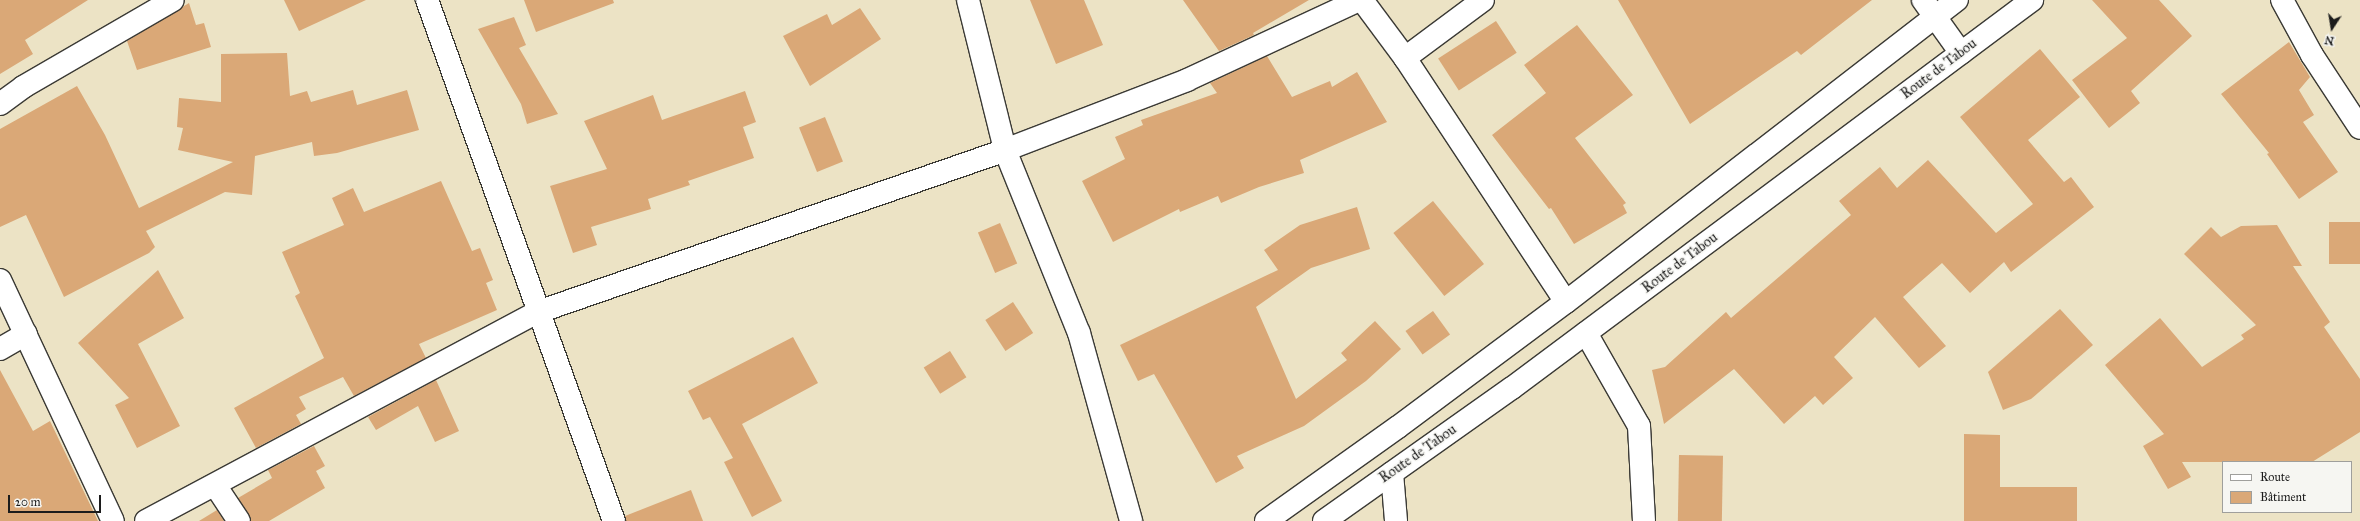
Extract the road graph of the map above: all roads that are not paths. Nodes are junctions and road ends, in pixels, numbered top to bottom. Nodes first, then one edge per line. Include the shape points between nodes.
1 (173, 0) edge
2 (427, 0) edge
3 (968, 0) edge
4 (1359, 0) edge
5 (1362, 0) edge
6 (1483, 0) edge
7 (1957, 0) edge
8 (2032, 0) edge
9 (2282, 0) edge
10 (1929, 9) edge
11 (1961, 53) junction
12 (1405, 58) junction
13 (0, 104) edge
14 (2360, 128) edge
15 (1005, 150) junction
16 (0, 280) edge
17 (1566, 302) junction
18 (538, 312) junction
19 (1586, 332) junction
20 (26, 334) junction
21 (0, 349) edge
22 (1392, 473) junction
23 (215, 484) junction
24 (113, 521) edge
25 (146, 521) edge
26 (239, 521) edge
27 (614, 521) edge
28 (1131, 521) edge
29 (1266, 521) edge
30 (1324, 521) edge
31 (1396, 521) edge
32 (1644, 521) edge

1 - 13 street via 23,87
2 - 18 street
3 - 15 street
4 - 15 street via 1187,80
5 - 12 street
6 - 12 street
7 - 10 street
8 - 11 street, Route de Tabou
9 - 14 street via 2312,55
10 - 11 street
10 - 17 street
11 - 19 street, Route de Tabou
12 - 17 street
15 - 18 street
15 - 28 street via 1079,333
16 - 20 street
17 - 29 street via 1398,428
18 - 23 street
18 - 27 street
19 - 22 street, Route de Tabou
19 - 32 street via 1639,426
20 - 21 street
20 - 24 street
22 - 30 street, Route de Tabou
22 - 31 street
23 - 25 street
23 - 26 street

